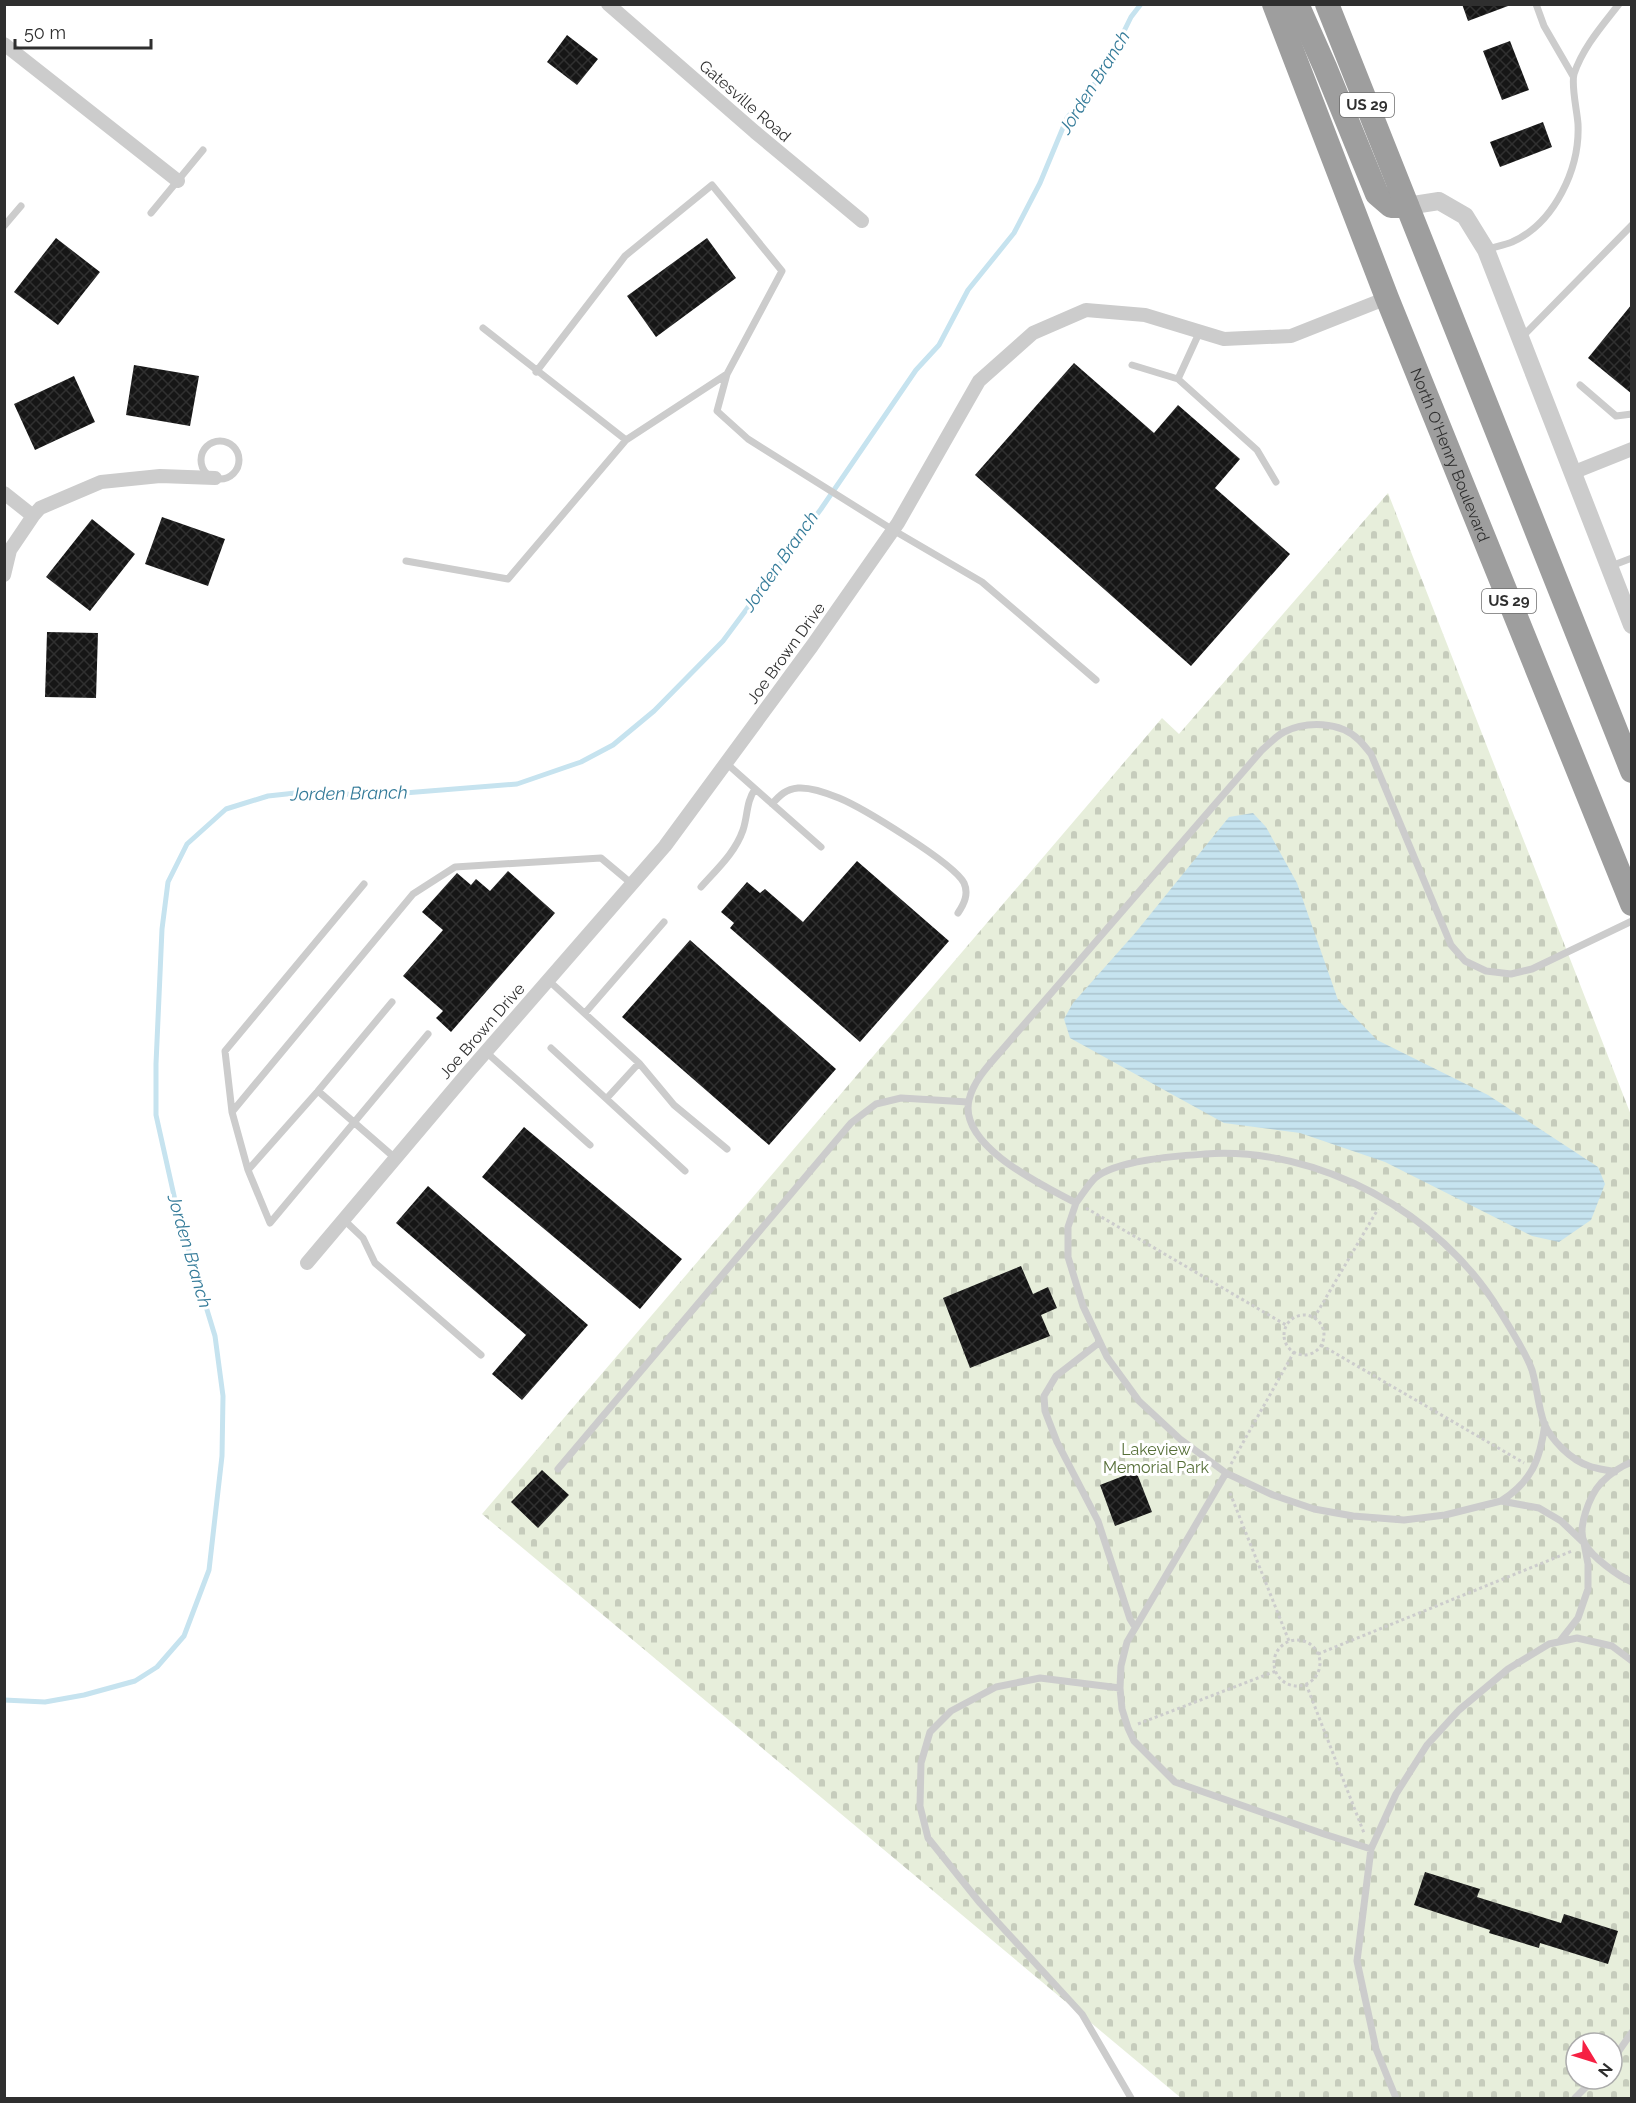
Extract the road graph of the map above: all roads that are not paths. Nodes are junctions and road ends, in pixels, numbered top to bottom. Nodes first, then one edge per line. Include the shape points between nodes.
1 (608, 4) edge
2 (1274, 4) edge
3 (1297, 4) edge
4 (1327, 4) edge
5 (1536, 4) edge
6 (1619, 4) edge
7 (4, 44) edge
8 (1573, 76) junction
9 (203, 150) dead end
10 (178, 181) junction
11 (21, 206) dead end
12 (1407, 206) junction
13 (151, 213) dead end
14 (862, 221) dead end
15 (1632, 225) edge
16 (4, 226) edge
17 (1486, 250) junction
18 (1387, 298) junction
19 (483, 328) dead end
20 (1200, 331) junction
21 (1520, 339) junction
22 (1132, 364) dead end
23 (536, 372) junction
24 (727, 374) junction
25 (1178, 379) junction
26 (1580, 385) dead end
27 (1632, 414) edge
28 (626, 440) junction
29 (1632, 449) edge
30 (1572, 473) junction
31 (214, 478) junction
32 (1276, 482) dead end
33 (5, 494) edge
34 (33, 516) junction
35 (893, 530) junction
36 (1632, 558) edge
37 (406, 561) dead end
38 (1609, 567) junction
39 (5, 574) edge
40 (1632, 625) edge
41 (1096, 680) dead end
42 (726, 763) junction
43 (1632, 771) edge
44 (755, 789) junction
45 (772, 804) junction
46 (820, 847) dead end
47 (364, 884) dead end
48 (632, 884) junction
49 (701, 887) dead end
50 (1632, 904) edge
51 (958, 914) dead end
52 (1632, 921) edge
53 (664, 922) dead end
54 (548, 980) junction
55 (392, 1002) dead end
56 (585, 1013) junction
57 (428, 1034) dead end
58 (551, 1048) dead end
59 (486, 1052) junction
60 (639, 1063) junction
61 (318, 1091) junction
62 (607, 1098) junction
63 (968, 1102) junction
64 (232, 1112) junction
65 (354, 1123) junction
66 (590, 1145) dead end
67 (727, 1149) dead end
68 (395, 1158) junction
69 (248, 1170) junction
70 (685, 1171) dead end
71 (1076, 1203) junction
72 (343, 1219) junction
73 (307, 1263) dead end
74 (1100, 1342) junction
75 (481, 1354) dead end
76 (1545, 1424) junction
77 (1632, 1462) edge
78 (558, 1469) dead end
79 (1615, 1472) junction
80 (1226, 1473) junction
81 (1501, 1501) junction
82 (1584, 1543) junction
83 (1632, 1582) edge
84 (1135, 1628) junction
85 (1560, 1641) junction
86 (1632, 1661) edge
87 (1120, 1688) junction
88 (1371, 1849) junction
89 (1131, 2098) edge
90 (1396, 2098) edge

1 - 14 street, Gatesville Road
2 - 18 highway, North O'Henry Boulevard / US 29
3 - 12 highway via 1377,194 1391,206
4 - 12 highway, US 29
5 - 8 lane
6 - 8 lane via 1585,49
7 - 10 street
8 - 17 lane via 1578,126 1575,160 1557,200 1540,223 1514,241
9 - 10 lane
10 - 13 lane
11 - 16 lane
12 - 17 street via 1439,201 1465,216
12 - 43 highway, US 29
15 - 21 lane
17 - 21 street
18 - 20 street, Joe Brown Drive via 1292,336 1224,339
18 - 50 highway, North O'Henry Boulevard / US 29
19 - 23 lane
20 - 25 lane
20 - 35 street, Joe Brown Drive via 1145,315 1086,310 1033,333 979,381
21 - 30 street
22 - 25 lane
23 - 24 lane via 625,256 712,185 782,271
23 - 28 lane
24 - 28 lane
24 - 35 lane via 717,411 748,440
25 - 32 lane via 1257,450
26 - 27 lane via 1616,416
28 - 37 lane via 508,579
29 - 30 street
30 - 38 street
31 - 31 lane via 202,466 203,454 210,445 229,444 237,453 238,466 231,475
31 - 34 street via 160,476 101,482 40,508
33 - 34 street
34 - 39 street via 10,550
35 - 41 lane via 982,582
35 - 42 street, Joe Brown Drive
36 - 38 lane
38 - 40 street
42 - 44 lane
42 - 48 street, Joe Brown Drive
44 - 45 lane
44 - 49 lane via 749,797 744,828 735,848
45 - 46 lane
45 - 51 lane via 786,790 801,788 840,798 865,811 957,873 966,891
47 - 64 lane via 225,1052
48 - 54 street, Joe Brown Drive
48 - 64 lane via 601,858 455,867 413,894
52 - 63 lane via 1532,969 1511,974 1486,971 1465,961 1451,945 1371,754 1357,738 1339,728 1302,725 1282,733 1262,750 983,1073
53 - 56 lane
54 - 56 lane
54 - 59 street, Joe Brown Drive
55 - 61 lane
56 - 60 lane
57 - 65 lane
58 - 62 lane
59 - 66 lane
59 - 68 street, Joe Brown Drive
60 - 62 lane
60 - 67 lane via 674,1105
61 - 65 lane
61 - 69 lane
62 - 70 lane
63 - 71 lane via 971,1124 989,1148 1004,1162
63 - 78 lane via 901,1098 876,1104 851,1123
64 - 69 lane
65 - 68 lane
65 - 69 lane via 270,1223
68 - 72 street, Joe Brown Drive
71 - 74 lane via 1068,1227 1068,1257 1083,1306
71 - 76 lane via 1096,1177 1123,1165 1161,1157 1215,1154 1257,1155 1312,1166 1365,1189 1416,1220 1462,1261 1498,1308 1531,1368
72 - 73 street, Joe Brown Drive
72 - 75 lane via 363,1238 375,1263
74 - 80 lane via 1139,1401 1180,1439
74 - 84 lane via 1056,1376 1044,1396 1045,1412 1098,1521
76 - 79 lane via 1561,1448 1587,1466
76 - 81 lane via 1542,1449 1534,1467 1515,1492
77 - 79 lane
79 - 82 lane via 1600,1484 1589,1503 1581,1530
80 - 81 lane via 1314,1509 1353,1516 1404,1520
80 - 84 lane
81 - 82 lane via 1539,1508 1562,1521
82 - 83 lane
82 - 85 lane via 1588,1588 1578,1618
84 - 87 lane via 1127,1641
85 - 86 lane via 1577,1638 1612,1646
85 - 88 lane via 1508,1669 1459,1710 1427,1744 1396,1794
87 - 88 lane via 1122,1709 1134,1741 1176,1782
87 - 89 lane via 1040,1678 996,1687 951,1710 930,1732 921,1763 920,1806 928,1838 980,1903 1082,2014
88 - 90 lane via 1358,1961 1376,2049

